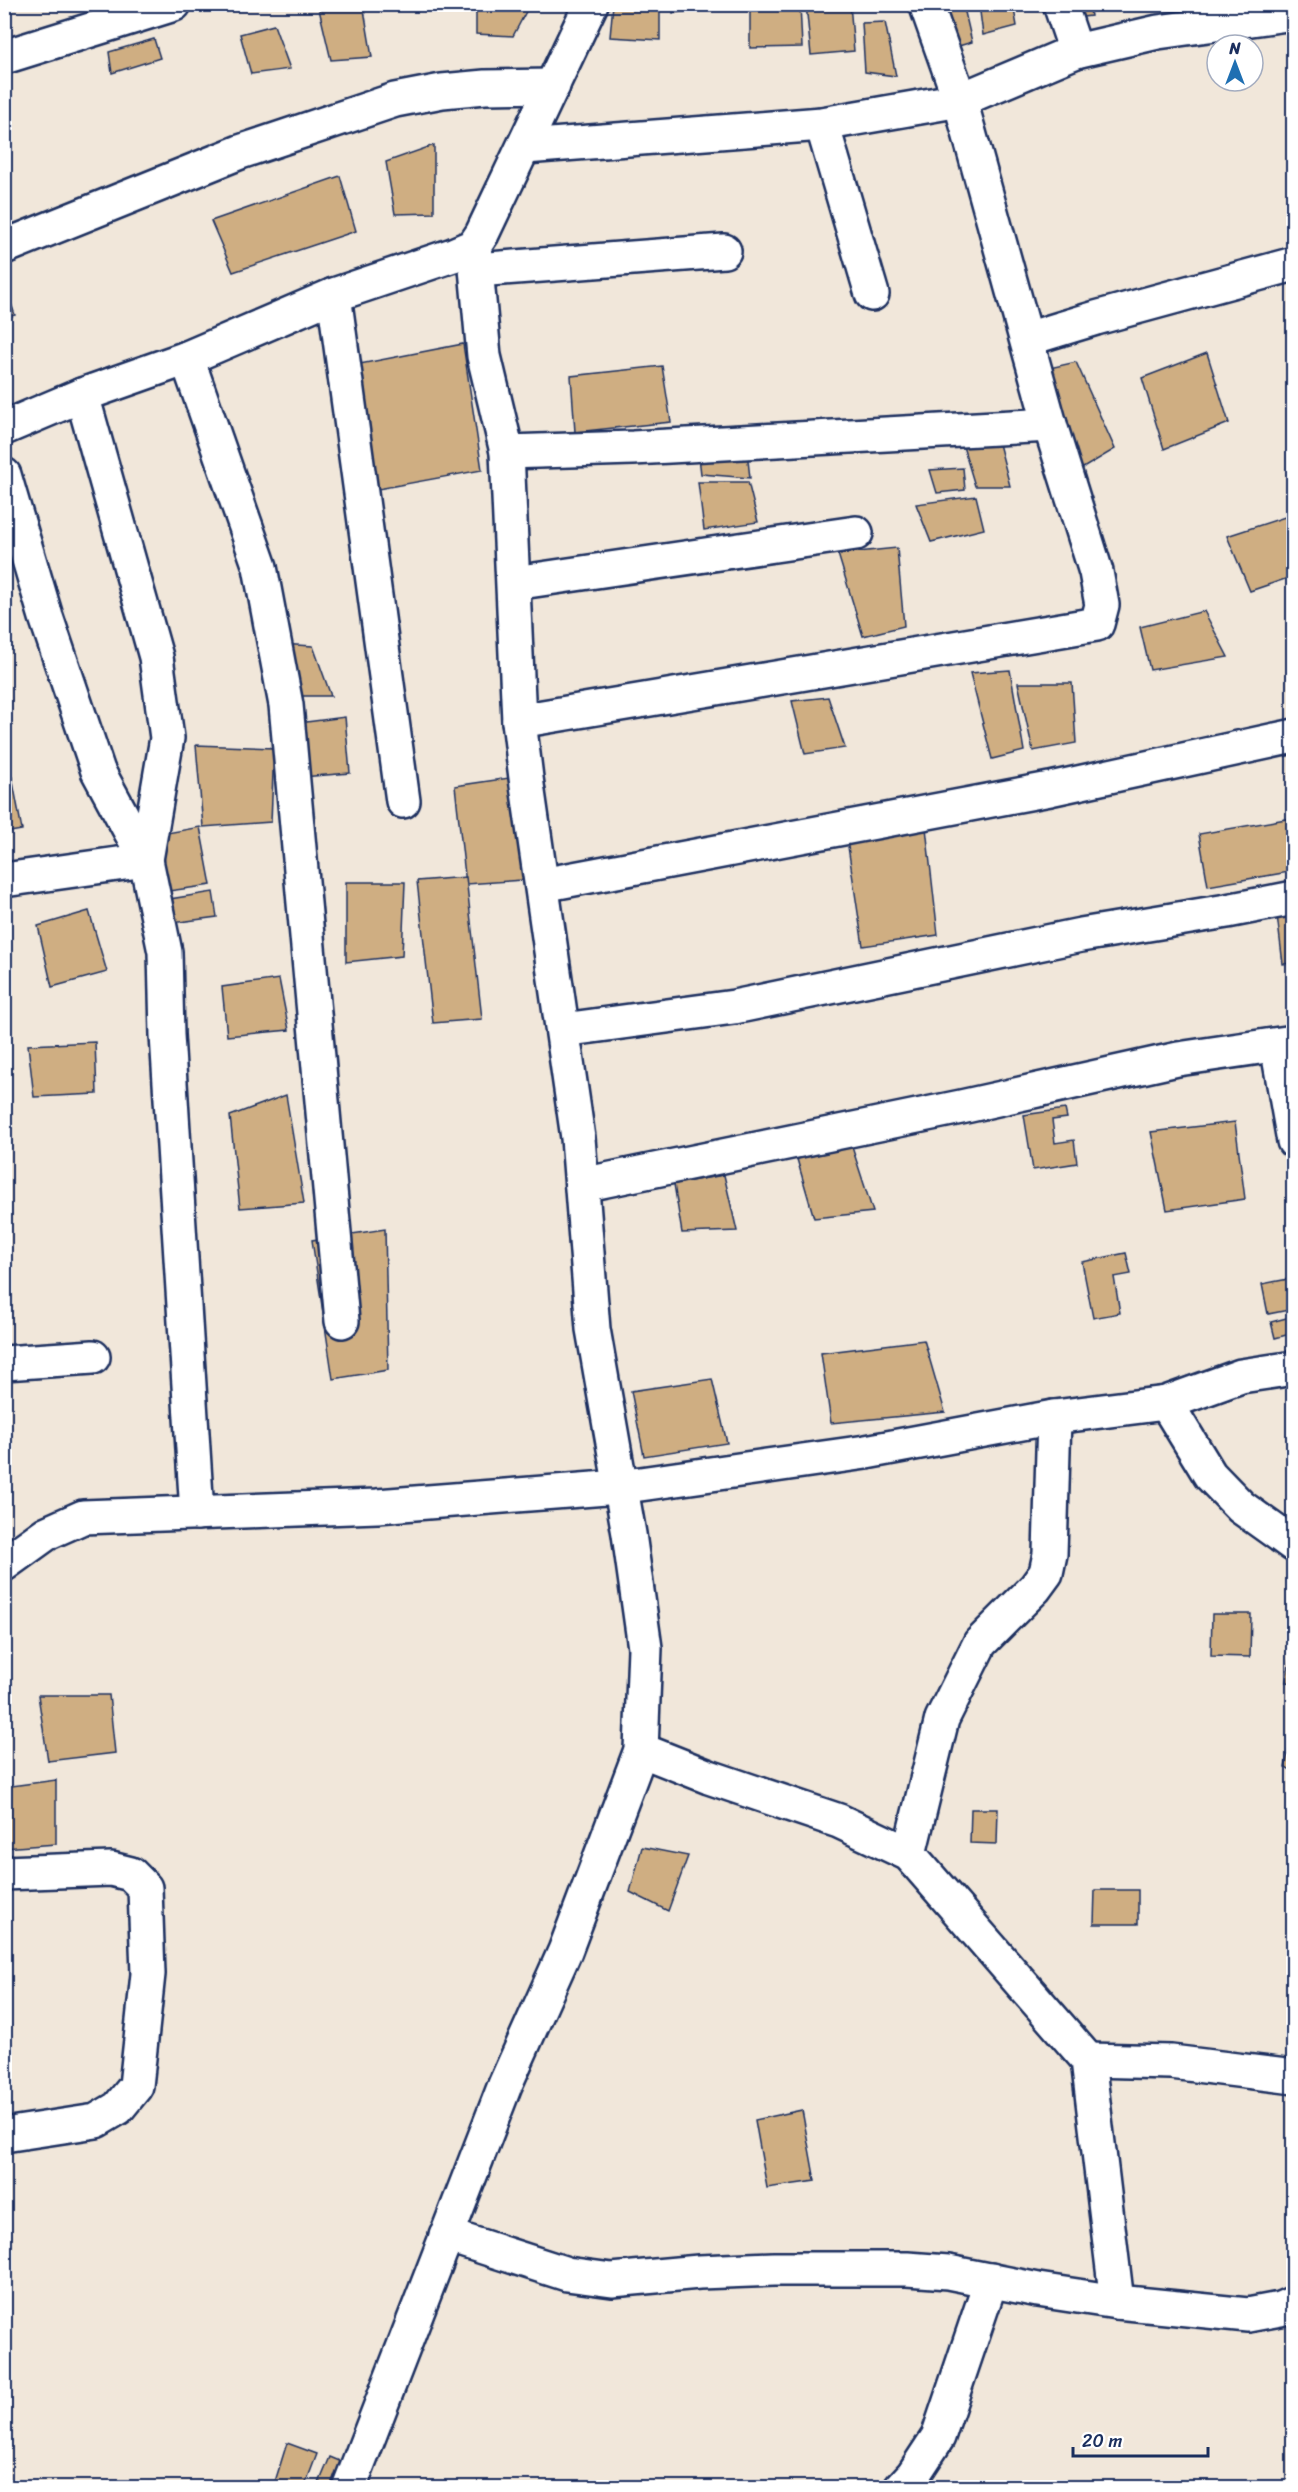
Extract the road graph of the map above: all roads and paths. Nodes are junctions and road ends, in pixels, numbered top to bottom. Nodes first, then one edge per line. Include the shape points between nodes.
1 (174, 4) edge
2 (591, 4) edge
3 (926, 4) edge
4 (1060, 4) edge
5 (1293, 13) edge
6 (1076, 51) junction
7 (4, 57) edge
8 (553, 86) junction
9 (960, 100) junction
10 (822, 124) junction
11 (525, 147) junction
12 (4, 248) edge
13 (724, 251) dead end
14 (475, 258) junction
15 (1293, 264) edge
16 (872, 294) dead end
17 (334, 295) junction
18 (1027, 339) junction
19 (187, 358) junction
20 (82, 395) junction
21 (1050, 425) junction
22 (4, 428) edge
23 (507, 452) junction
24 (4, 475) edge
25 (856, 534) dead end
26 (514, 583) junction
27 (519, 721) junction
28 (1293, 736) edge
29 (403, 801) dead end
30 (146, 860) junction
31 (4, 880) edge
32 (542, 885) junction
33 (1293, 898) edge
34 (563, 1030) junction
35 (1285, 1043) edge
36 (1293, 1141) edge
37 (582, 1185) junction
38 (342, 1321) dead end
39 (93, 1357) dead end
40 (4, 1363) edge
41 (1293, 1368) edge
42 (1166, 1403) junction
43 (1054, 1417) junction
44 (619, 1487) junction
45 (197, 1513) junction
46 (1293, 1545) edge
47 (4, 1564) edge
48 (641, 1750) junction
49 (909, 1854) junction
50 (4, 1873) edge
51 (1088, 2060) junction
52 (1293, 2077) edge
53 (4, 2135) edge
54 (446, 2235) junction
55 (991, 2280) junction
56 (1117, 2302) junction
57 (1293, 2303) edge
58 (349, 2487) edge
59 (901, 2487) edge

1 - 7 street
2 - 8 street
3 - 9 street
4 - 6 street
5 - 6 street via 1158,32
6 - 9 street
8 - 11 street
8 - 12 street via 453,90 395,100 240,152
9 - 10 street
9 - 18 street
10 - 11 street
10 - 16 street
11 - 14 street via 482,234
13 - 14 street
14 - 17 street via 453,255
14 - 23 street via 484,356
15 - 18 street
17 - 19 street
17 - 29 street
18 - 21 street
19 - 20 street
19 - 38 street via 260,567 286,705
20 - 22 street
20 - 30 street via 158,669 167,738
21 - 23 street
21 - 27 street via 1096,572 1102,605 1097,624
23 - 26 street
24 - 30 street via 98,771
25 - 26 street
26 - 27 street
27 - 32 street
28 - 32 street via 1050,789
30 - 31 street
30 - 45 street via 165,952
32 - 34 street
33 - 34 street via 1081,935 734,1007
34 - 37 street
35 - 36 street
35 - 37 street via 1178,1059
37 - 44 street via 593,1329
39 - 40 street
41 - 42 street via 1240,1376
42 - 43 street
42 - 46 street via 1210,1475 1240,1507
43 - 44 street via 866,1452
43 - 49 street via 1050,1554 1046,1573 980,1643 942,1719
44 - 45 street via 377,1506
44 - 48 street via 645,1648
45 - 47 street via 83,1517 47,1533
48 - 49 street via 839,1821
48 - 54 street via 565,1951 505,2085
49 - 51 street
50 - 53 street via 111,1869 131,1874 145,1888 148,1974 136,2086 118,2108 96,2121
51 - 52 street via 1171,2062
51 - 56 street
54 - 55 street via 567,2274 612,2280 774,2269 906,2269
54 - 58 street
55 - 56 street
55 - 59 street via 938,2437
56 - 57 street via 1248,2314

